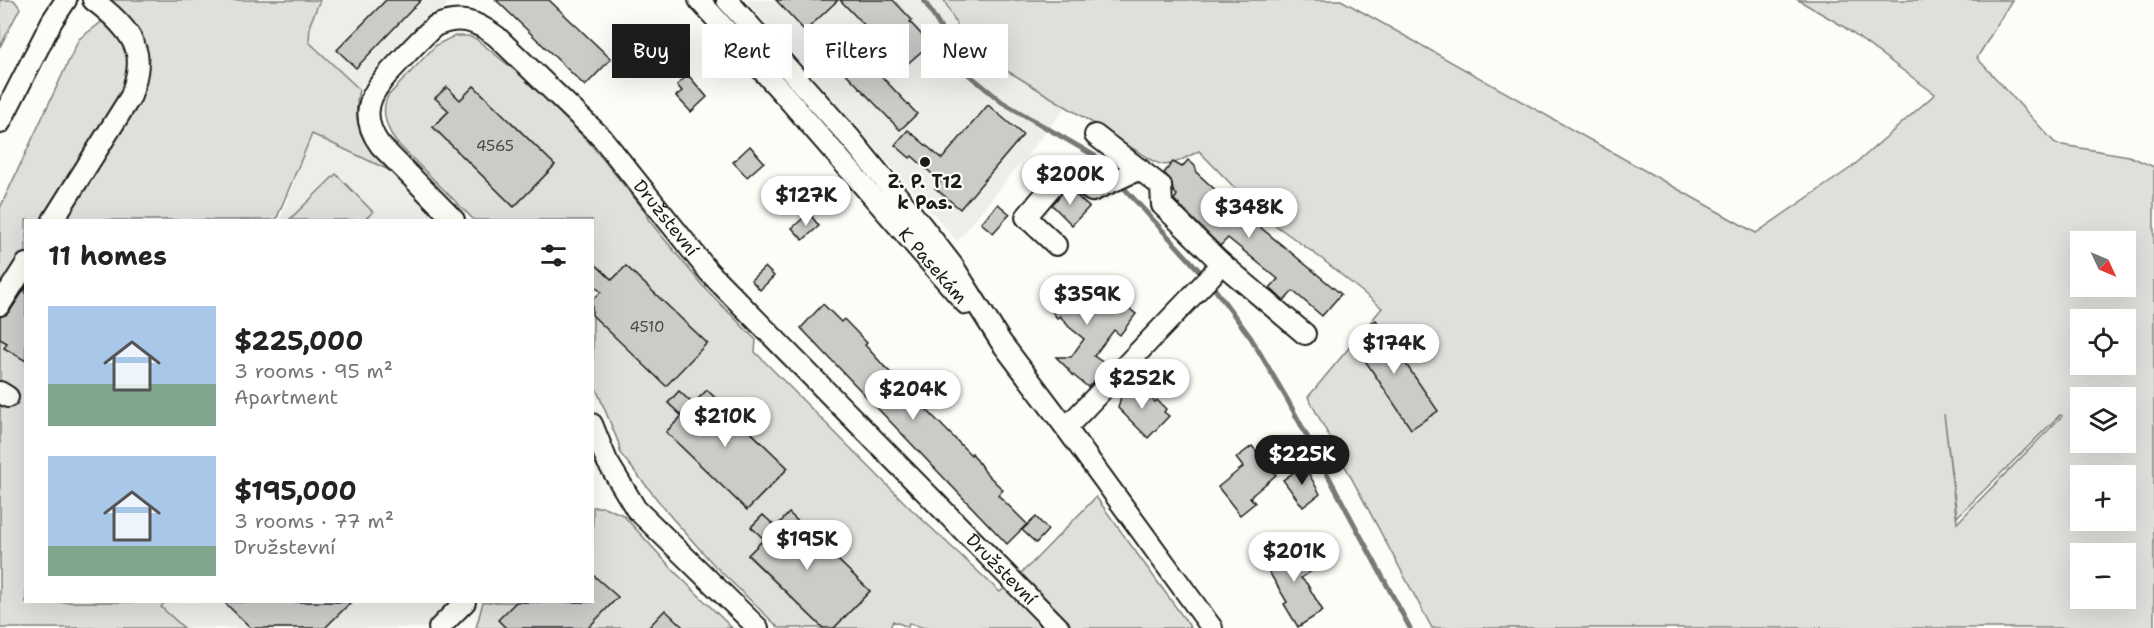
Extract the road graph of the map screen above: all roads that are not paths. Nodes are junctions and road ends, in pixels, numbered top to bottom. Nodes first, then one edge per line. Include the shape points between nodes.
1 (66, 0) edge
2 (93, 0) edge
3 (699, 0) edge
4 (728, 0) edge
5 (0, 123) edge
6 (1095, 135) dead end
7 (1140, 169) junction
8 (54, 219) edge
9 (453, 219) edge
10 (1056, 245) dead end
11 (1220, 262) junction
12 (24, 267) edge
13 (0, 305) edge
14 (1305, 334) dead end
15 (1001, 342) junction
16 (1066, 428) junction
17 (594, 435) edge
18 (599, 463) edge
19 (464, 603) edge
20 (1208, 624) edge
21 (439, 628) edge
22 (758, 628) edge
23 (1059, 628) edge

1 - 5 street
2 - 8 street via 123,28 136,49 138,75 131,96
3 - 15 street, K Pasekám
4 - 15 street, K Pasekám via 897,194 953,266
6 - 7 street
7 - 10 street via 1092,191 1065,171 1026,217
7 - 11 street via 1161,186 1162,205
9 - 23 street, Družstevní via 380,145 368,117 370,98 381,80 435,26 458,20 476,23 496,36 602,138 709,272
11 - 14 street
11 - 16 street
12 - 13 street
15 - 16 street, K Pasekám
16 - 20 street, K Pasekám
17 - 18 street
18 - 22 street via 636,509
19 - 21 street

